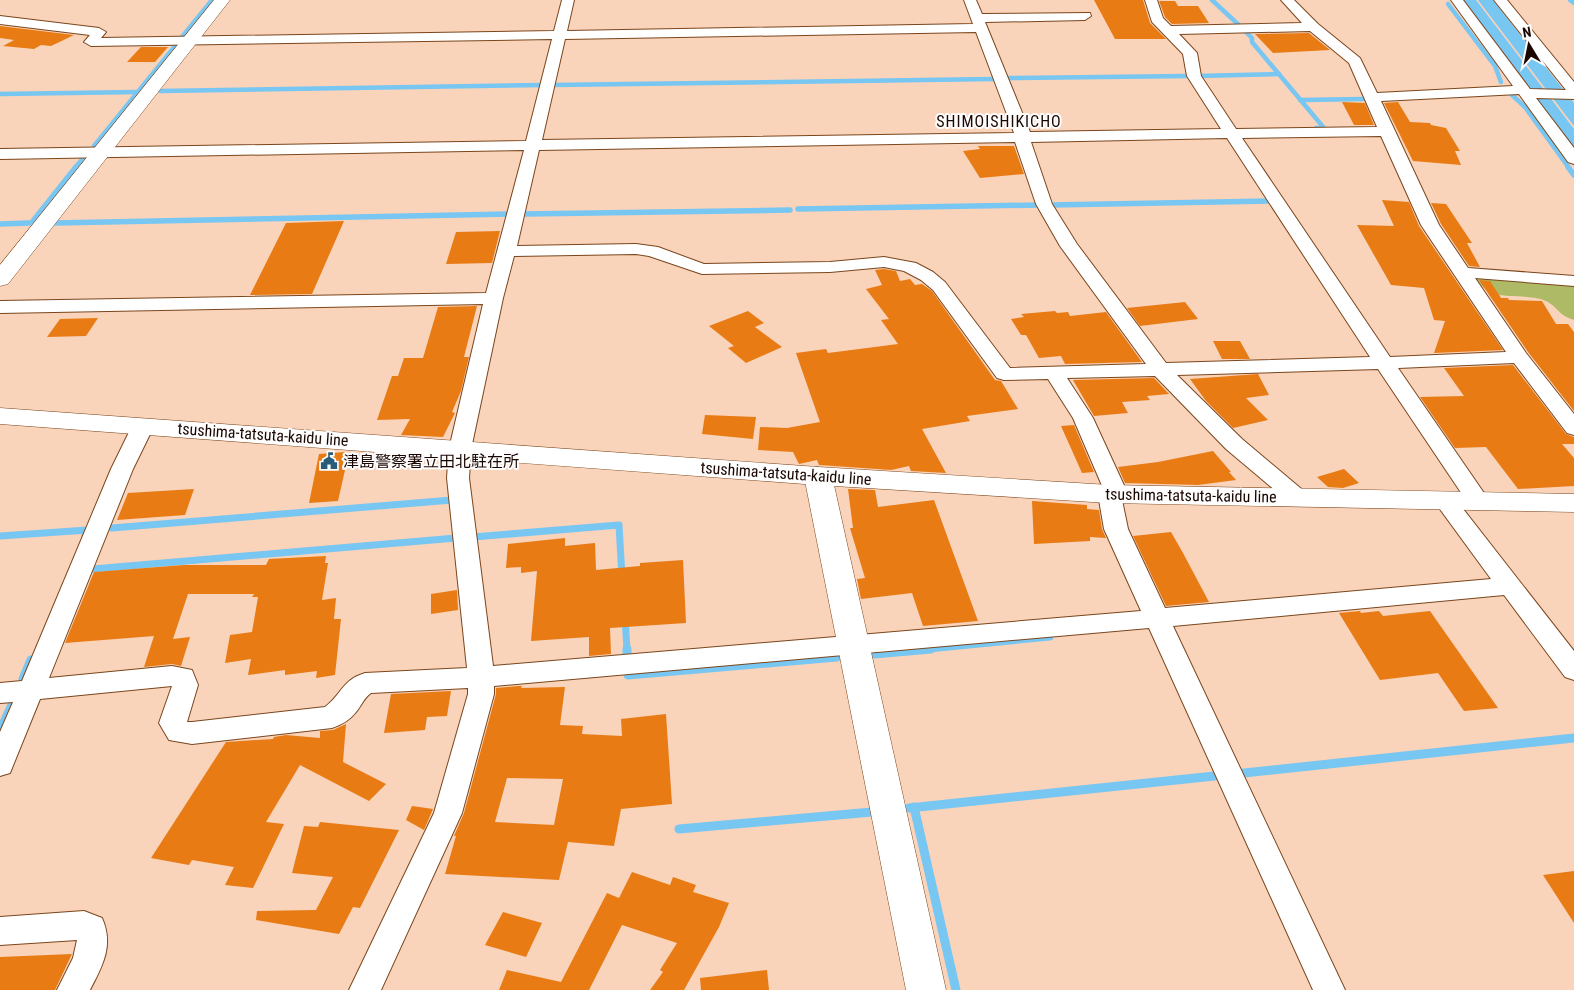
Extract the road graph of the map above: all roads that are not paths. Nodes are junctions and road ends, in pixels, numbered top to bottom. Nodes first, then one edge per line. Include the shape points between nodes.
1 (222, 0) edge
2 (568, 0) edge
3 (970, 0) edge
4 (1151, 0) edge
5 (1287, 0) edge
6 (1457, 0) edge
7 (1500, 0) edge
8 (1085, 16) dead end
9 (0, 20) edge
10 (979, 23) junction
11 (1313, 27) junction
12 (1170, 30) junction
13 (560, 35) junction
14 (191, 40) junction
15 (1526, 92) junction
16 (1573, 94) edge
17 (1372, 97) junction
18 (1386, 130) junction
19 (1232, 133) junction
20 (1021, 136) junction
21 (534, 145) junction
22 (101, 152) junction
23 (0, 154) edge
24 (1574, 160) edge
25 (507, 252) junction
26 (1464, 273) junction
27 (0, 279) edge
28 (1574, 281) edge
29 (494, 298) junction
30 (0, 307) edge
31 (1519, 357) junction
32 (1386, 363) junction
33 (1160, 369) junction
34 (1054, 373) junction
35 (0, 416) edge
36 (143, 426) junction
37 (1574, 428) edge
38 (460, 449) junction
39 (818, 476) junction
40 (1113, 494) junction
41 (1297, 498) junction
42 (1445, 501) junction
43 (1478, 501) junction
44 (1574, 503) edge
45 (1510, 586) junction
46 (1158, 619) junction
47 (853, 646) junction
48 (1574, 670) edge
49 (481, 677) junction
50 (31, 691) junction
51 (0, 693) edge
52 (0, 765) edge
53 (0, 931) edge
54 (74, 990) edge
55 (366, 990) edge
56 (926, 990) edge
57 (1329, 990) edge

1 - 14 main road
2 - 13 street
3 - 10 street
4 - 12 street via 1157,19
5 - 11 street
6 - 15 street
7 - 16 street
8 - 10 street
9 - 14 street via 99,32 91,42
10 - 13 street
10 - 20 street
11 - 12 street
11 - 17 street via 1355,61
12 - 19 street via 1190,53 1194,76
13 - 14 street
13 - 21 street
14 - 22 main road
15 - 16 street
15 - 17 street via 1500,90
15 - 24 street
17 - 18 street
18 - 19 street
18 - 26 street via 1430,225
19 - 20 street
19 - 32 street
20 - 21 street
20 - 33 street via 1044,204 1074,254
21 - 22 street
21 - 25 street
22 - 23 street
22 - 27 main road
25 - 29 street
25 - 34 street via 636,249 652,251 702,269 898,264 927,276 939,286 1004,374
26 - 28 street
26 - 31 street
29 - 30 street
29 - 38 street
31 - 32 street
31 - 37 street
32 - 33 street
32 - 43 street
33 - 34 street
33 - 41 street via 1234,444
34 - 40 street via 1083,418
35 - 36 main road, tsushima-tatsuta-kaidu line
36 - 38 main road, tsushima-tatsuta-kaidu line
36 - 50 street via 122,469
38 - 39 main road, tsushima-tatsuta-kaidu line
38 - 49 street via 458,478
39 - 40 main road, tsushima-tatsuta-kaidu line
39 - 47 main road
40 - 41 main road, tsushima-tatsuta-kaidu line
40 - 46 street via 1116,530
41 - 42 main road, tsushima-tatsuta-kaidu line
42 - 43 main road, tsushima-tatsuta-kaidu line
42 - 45 street
43 - 44 main road, tsushima-tatsuta-kaidu line
45 - 46 street
45 - 48 street
46 - 47 street
46 - 57 street
47 - 49 street
47 - 56 main road
49 - 50 street via 365,683 332,717 192,733 179,732 173,723 185,685 183,677
49 - 55 street via 481,694 448,813
50 - 51 street
50 - 52 street
53 - 54 street via 84,925 92,928 94,936 90,953

